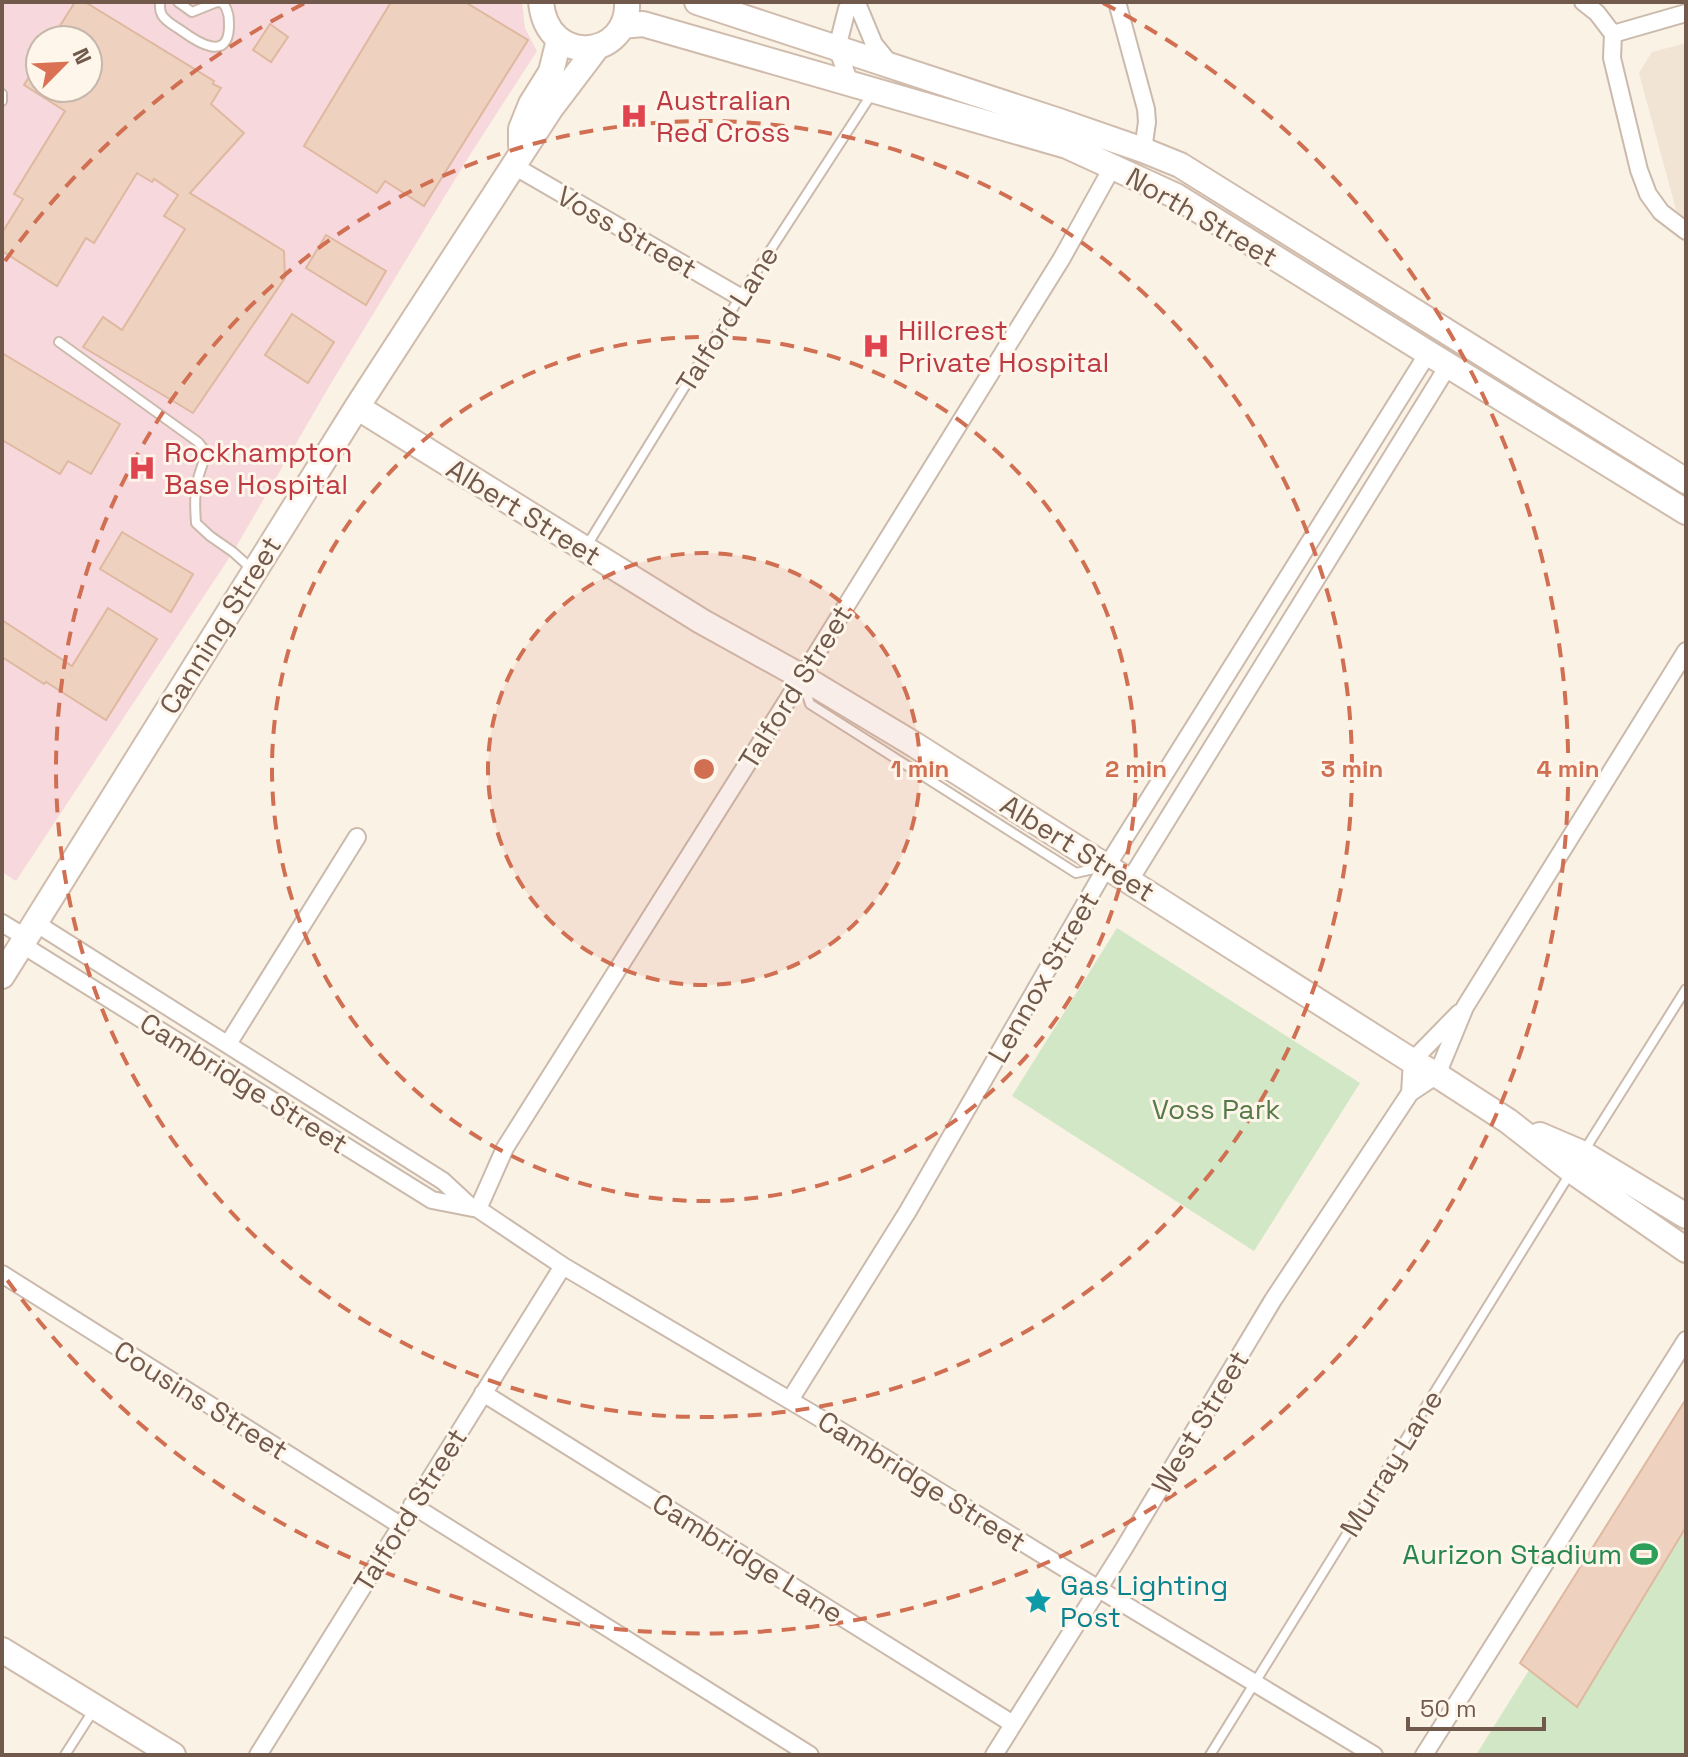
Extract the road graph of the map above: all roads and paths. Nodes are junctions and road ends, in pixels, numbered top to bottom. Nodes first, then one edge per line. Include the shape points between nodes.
1 (160, 2) edge
2 (178, 2) edge
3 (220, 2) edge
4 (541, 2) edge
5 (697, 2) edge
6 (852, 2) edge
7 (1117, 2) edge
8 (1583, 2) edge
9 (1686, 13) edge
10 (624, 14) edge
11 (1613, 34) junction
12 (559, 40) junction
13 (598, 46) junction
14 (837, 48) junction
15 (893, 67) junction
16 (862, 87) junction
17 (2, 94) edge
18 (2, 101) edge
19 (1143, 150) junction
20 (517, 161) junction
21 (1113, 166) junction
22 (1158, 186) junction
23 (1686, 231) edge
24 (740, 297) junction
25 (59, 342) dead end
26 (1438, 359) junction
27 (357, 407) junction
28 (1686, 481) edge
29 (1686, 512) edge
30 (584, 549) junction
31 (254, 571) junction
32 (1686, 651) edge
33 (802, 677) junction
34 (357, 837) dead end
35 (1107, 866) junction
36 (1130, 880) junction
37 (2, 923) edge
38 (27, 935) junction
39 (2, 976) edge
40 (1686, 989) edge
41 (1465, 1007) junction
42 (228, 1044) junction
43 (1412, 1061) junction
44 (1437, 1075) junction
45 (1410, 1093) junction
46 (1577, 1162) junction
47 (474, 1208) junction
48 (1686, 1216) edge
49 (1686, 1250) edge
50 (563, 1266) junction
51 (2, 1274) edge
52 (1686, 1340) edge
53 (483, 1393) junction
54 (790, 1400) junction
55 (412, 1505) junction
56 (400, 1525) junction
57 (1099, 1589) junction
58 (2, 1650) edge
59 (1255, 1683) junction
60 (95, 1707) junction
61 (1013, 1724) junction
62 (65, 1755) edge
63 (173, 1755) edge
64 (258, 1755) edge
65 (810, 1755) edge
66 (994, 1755) edge
67 (1210, 1755) edge
68 (1374, 1755) edge
69 (1424, 1755) edge

1 - 3 lane via 166,19 212,47 226,42 229,33 228,9
2 - 3 lane via 192,12
4 - 12 street via 549,29
5 - 14 street, North Street
6 - 14 street
6 - 15 street
7 - 19 street via 1146,109
8 - 11 street
9 - 11 street
10 - 13 street, North Street via 610,40
10 - 16 street, North Street
11 - 23 street via 1612,58 1639,170 1661,212
12 - 13 street via 571,46
12 - 20 street, Canning Street via 551,72 521,129
13 - 20 street, Canning Street
14 - 15 street, North Street
14 - 16 street
15 - 19 street, North Street
16 - 21 street, North Street via 1067,146
16 - 24 lane, Talford Lane
17 - 18 lane
19 - 22 street
19 - 28 street, North Street via 1180,165
20 - 24 street, Voss Street
20 - 27 street, Canning Street
21 - 22 street, North Street
21 - 33 street, Talford Street via 1062,258
22 - 26 street, North Street
24 - 30 lane, Talford Lane
25 - 31 lane via 198,442 206,452 197,483 196,523
26 - 29 street, North Street
26 - 35 street, Lennox Street
26 - 36 street, Lennox Street
27 - 30 street, Albert Street
27 - 31 street, Canning Street
30 - 33 street, Albert Street
31 - 38 street, Canning Street
32 - 41 street
33 - 35 street, Albert Street
33 - 47 street, Talford Street via 505,1148
34 - 42 street
35 - 36 street, Albert Street
35 - 54 street, Lennox Street via 908,1211
36 - 43 street, Albert Street
37 - 38 street, Cambridge Street
38 - 39 street, Canning Street
38 - 42 street, Cambridge Street
38 - 47 street, Cambridge Street via 432,1200
40 - 46 lane, Murray Lane
41 - 43 street
41 - 44 street
42 - 47 street, Cambridge Street via 443,1181
43 - 44 street, Albert Street
43 - 45 street, West Street
44 - 45 street, West Street
44 - 46 street, Albert Street
45 - 57 street, West Street via 1273,1300
46 - 48 street, Albert Street
46 - 49 street, Albert Street
46 - 59 lane, Murray Lane
47 - 50 street, Cambridge Street
50 - 53 street, Talford Street
50 - 54 street, Cambridge Street
51 - 56 street, Cousins Street
52 - 69 street
53 - 55 street, Talford Street
53 - 61 street, Cambridge Lane
54 - 57 street, Cambridge Street
55 - 56 street, Talford Street
55 - 65 street
56 - 64 street, Talford Street
57 - 59 street, Cambridge Street
57 - 61 street, West Street
58 - 60 street
59 - 67 lane, Murray Lane
59 - 68 street, Cambridge Street
60 - 62 lane
60 - 63 street
61 - 66 street, West Street

